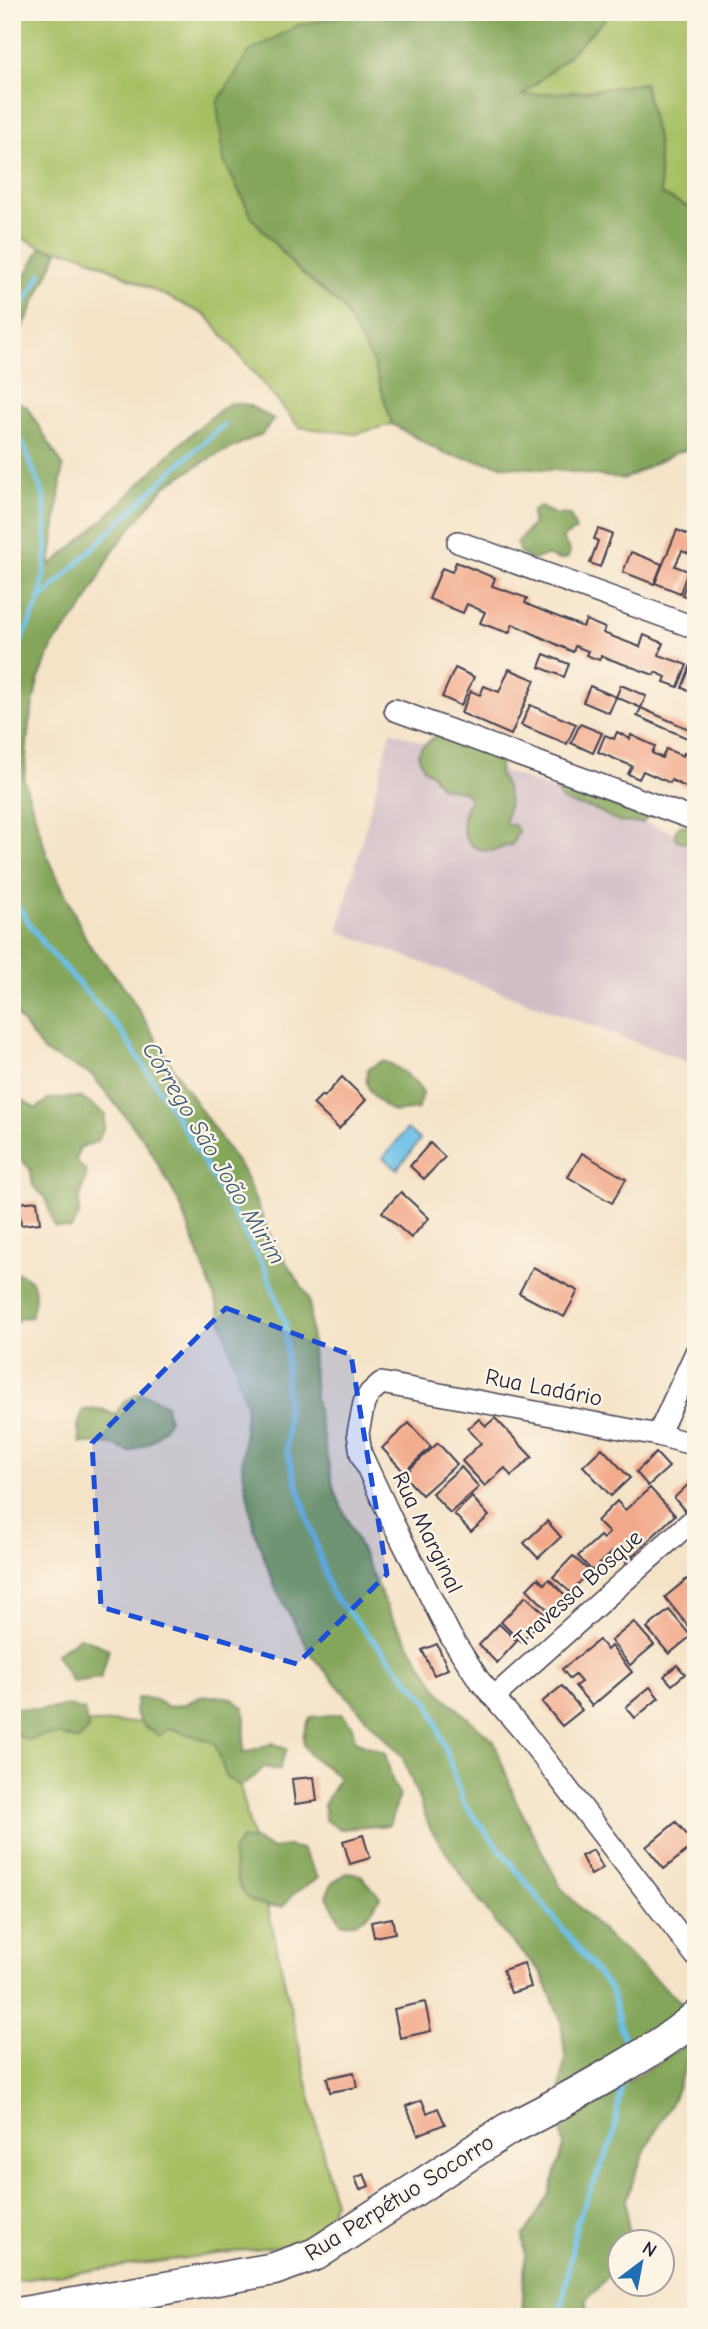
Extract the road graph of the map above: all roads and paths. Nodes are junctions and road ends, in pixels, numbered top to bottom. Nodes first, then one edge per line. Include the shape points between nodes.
1 (458, 542) dead end
2 (696, 628) edge
3 (395, 710) dead end
4 (696, 820) edge
5 (696, 1352) edge
6 (381, 1384) joint
7 (658, 1435) junction
8 (696, 1445) edge
9 (696, 1517) edge
10 (494, 1696) junction
11 (696, 1956) edge
12 (696, 2017) edge
13 (12, 2315) edge

1 - 2 street
3 - 4 street
5 - 7 street
6 - 7 street, Rua Ladário
6 - 10 street, Rua Marginal via 364,1403 358,1433 361,1454 451,1637 466,1664
7 - 8 street, Rua Ladário
9 - 10 street, Travessa Bosque
10 - 11 street, Rua Marginal
12 - 13 street, Rua Perpétuo Socorro via 644,2054 508,2129 316,2253 274,2269

